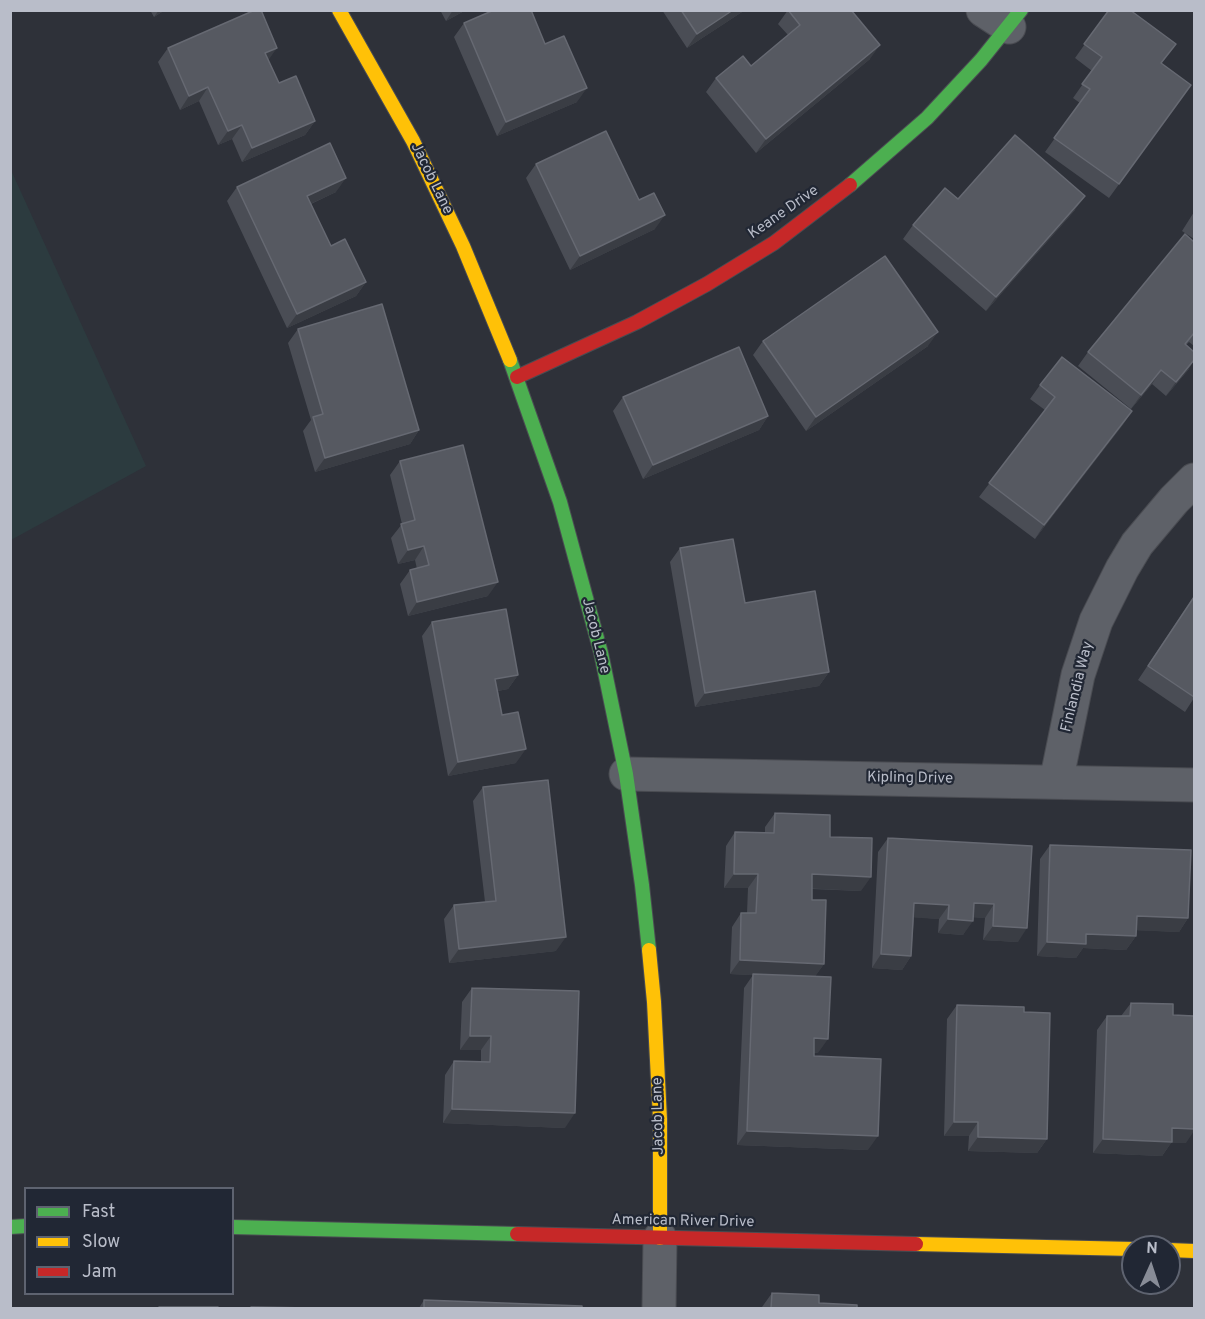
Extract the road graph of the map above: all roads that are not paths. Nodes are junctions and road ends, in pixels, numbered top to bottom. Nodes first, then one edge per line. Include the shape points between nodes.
1 (339, 10) edge
2 (1004, 16) edge
3 (517, 377) junction
4 (1194, 480) edge
5 (626, 774) junction
6 (1056, 782) junction
7 (1194, 785) edge
8 (234, 1227) edge
9 (660, 1238) junction
10 (1121, 1250) edge
11 (658, 1308) edge

1 - 3 street, Jacob Lane via 418,151 463,246
2 - 3 street, Keane Drive via 981,60 927,118 837,196 774,243 637,322
3 - 5 street, Jacob Lane via 566,524 601,653
4 - 6 street, Finlandia Way via 1137,544 1096,621 1078,675
5 - 6 street, Kipling Drive
5 - 9 street, Jacob Lane via 654,1002 660,1119
6 - 7 street, Kipling Drive
8 - 9 street, American River Drive
9 - 10 street, American River Drive
9 - 11 street, Jacob Lane

